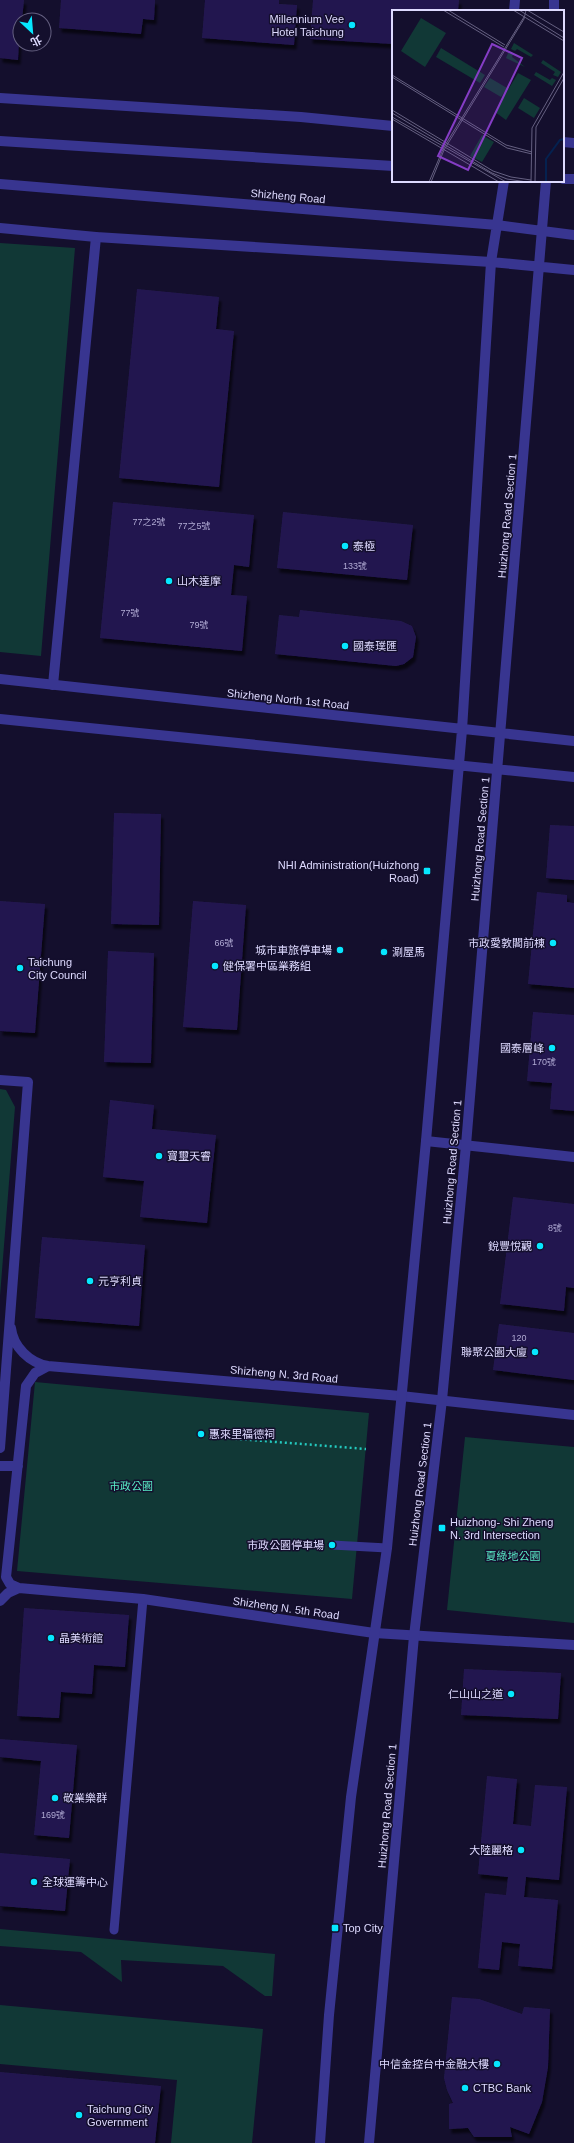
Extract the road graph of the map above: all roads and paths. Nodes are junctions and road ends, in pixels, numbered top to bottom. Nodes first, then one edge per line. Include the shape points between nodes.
1 (515, 0) edge
2 (514, 10) edge
3 (0, 98) edge
4 (392, 126) edge
5 (0, 141) edge
6 (564, 142) edge
7 (574, 143) edge
8 (392, 166) edge
9 (504, 182) edge
10 (546, 182) edge
11 (0, 184) edge
12 (497, 225) junction
13 (0, 228) edge
14 (542, 231) junction
15 (574, 235) edge
16 (96, 237) junction
17 (491, 262) junction
18 (540, 267) junction
19 (574, 270) edge
20 (0, 679) edge
21 (53, 685) junction
22 (0, 719) edge
23 (462, 730) junction
24 (501, 734) junction
25 (574, 741) edge
26 (458, 765) junction
27 (498, 769) junction
28 (574, 777) edge
29 (0, 1080) edge
30 (426, 1141) junction
31 (466, 1145) junction
32 (574, 1157) edge
33 (11, 1328) junction
34 (48, 1366) junction
35 (402, 1396) junction
36 (442, 1400) junction
37 (574, 1415) edge
38 (225, 1438) dead end
39 (0, 1448) edge
40 (366, 1449) dead end
41 (0, 1466) edge
42 (18, 1466) junction
43 (332, 1545) dead end
44 (387, 1548) junction
45 (18, 1588) junction
46 (143, 1599) junction
47 (0, 1601) edge
48 (374, 1633) junction
49 (414, 1636) junction
50 (574, 1645) edge
51 (114, 1930) dead end
52 (320, 2143) edge
53 (369, 2143) edge

1 - 2 street
3 - 4 street via 301,117
5 - 8 street
6 - 7 street
9 - 12 street
10 - 14 street, Huizhong Road Section 1
11 - 12 street, Shizheng Road
12 - 14 street, Shizheng Road
12 - 17 street
13 - 16 street
14 - 15 street, Shizheng Road
14 - 18 street, Huizhong Road Section 1
16 - 17 street
16 - 21 street
17 - 18 street
17 - 23 street
18 - 19 street
18 - 24 street, Huizhong Road Section 1
20 - 21 street, Shizheng North 1st Road
21 - 23 street, Shizheng North 1st Road
22 - 26 street
23 - 24 street, Shizheng North 1st Road
23 - 26 street
24 - 25 street, Shizheng North 1st Road
24 - 27 street, Huizhong Road Section 1
26 - 27 street
26 - 30 street
27 - 28 street
27 - 31 street, Huizhong Road Section 1
29 - 33 street via 28,1082
30 - 31 street
30 - 35 street
31 - 32 street
31 - 36 street, Huizhong Road Section 1
33 - 34 street, Shizheng N. 3rd Road via 13,1338 23,1352 33,1361
33 - 39 street
34 - 35 street, Shizheng N. 3rd Road
34 - 42 street via 35,1373 26,1386
35 - 36 street, Shizheng N. 3rd Road
35 - 44 street
36 - 37 street, Shizheng N. 3rd Road
36 - 49 street, Huizhong Road Section 1
38 - 40 path
41 - 42 street
42 - 45 street via 6,1577 10,1584
43 - 44 lane
44 - 48 street
45 - 46 street, Shizheng N. 5th Road
45 - 47 street
46 - 48 street, Shizheng N. 5th Road
46 - 51 lane
48 - 49 street, Shizheng N. 5th Road
48 - 52 street via 351,1797 329,2015
49 - 50 street, Shizheng N. 5th Road
49 - 53 street, Huizhong Road Section 1

